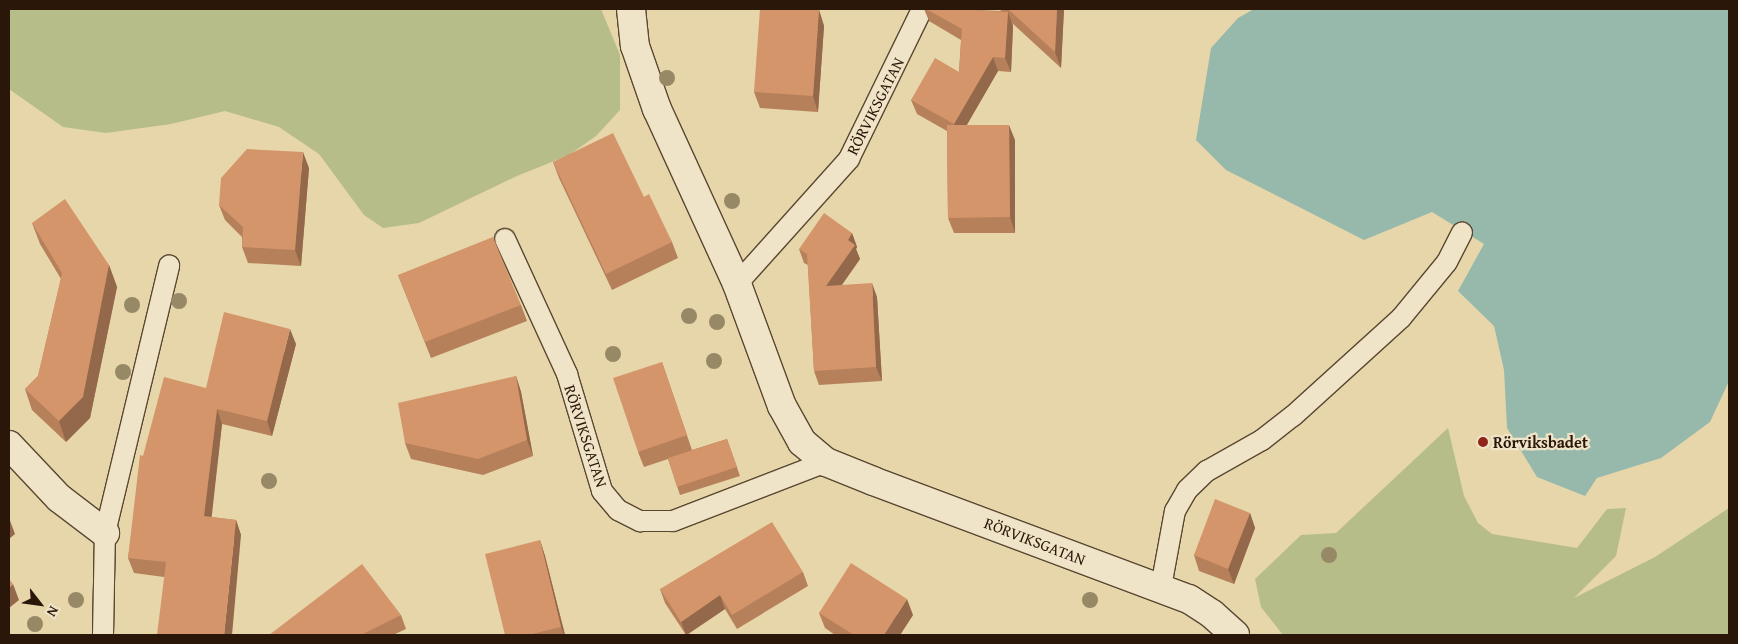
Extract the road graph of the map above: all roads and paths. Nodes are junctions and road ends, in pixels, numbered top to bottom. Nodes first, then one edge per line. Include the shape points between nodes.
1 (631, 9) edge
2 (922, 9) edge
3 (1462, 233) dead end
4 (505, 239) dead end
5 (169, 266) dead end
6 (737, 284) junction
7 (9, 445) edge
8 (826, 462) junction
9 (105, 533) junction
10 (1161, 587) junction
11 (103, 635) edge
12 (1235, 635) edge

1 - 6 street, RÖRVIKSGATAN via 635,46 657,109
2 - 6 lane, RÖRVIKSGATAN via 849,159
3 - 10 lane via 1447,262 1401,318 1293,416 1262,440 1207,471 1186,490 1175,511
4 - 8 lane, RÖRVIKSGATAN via 567,374 602,491 618,510 640,522 673,521
5 - 9 lane
6 - 8 street, RÖRVIKSGATAN via 782,406 802,442
7 - 9 street via 59,498
8 - 10 street, RÖRVIKSGATAN
9 - 11 lane
10 - 12 street, RÖRVIKSGATAN via 1212,614

